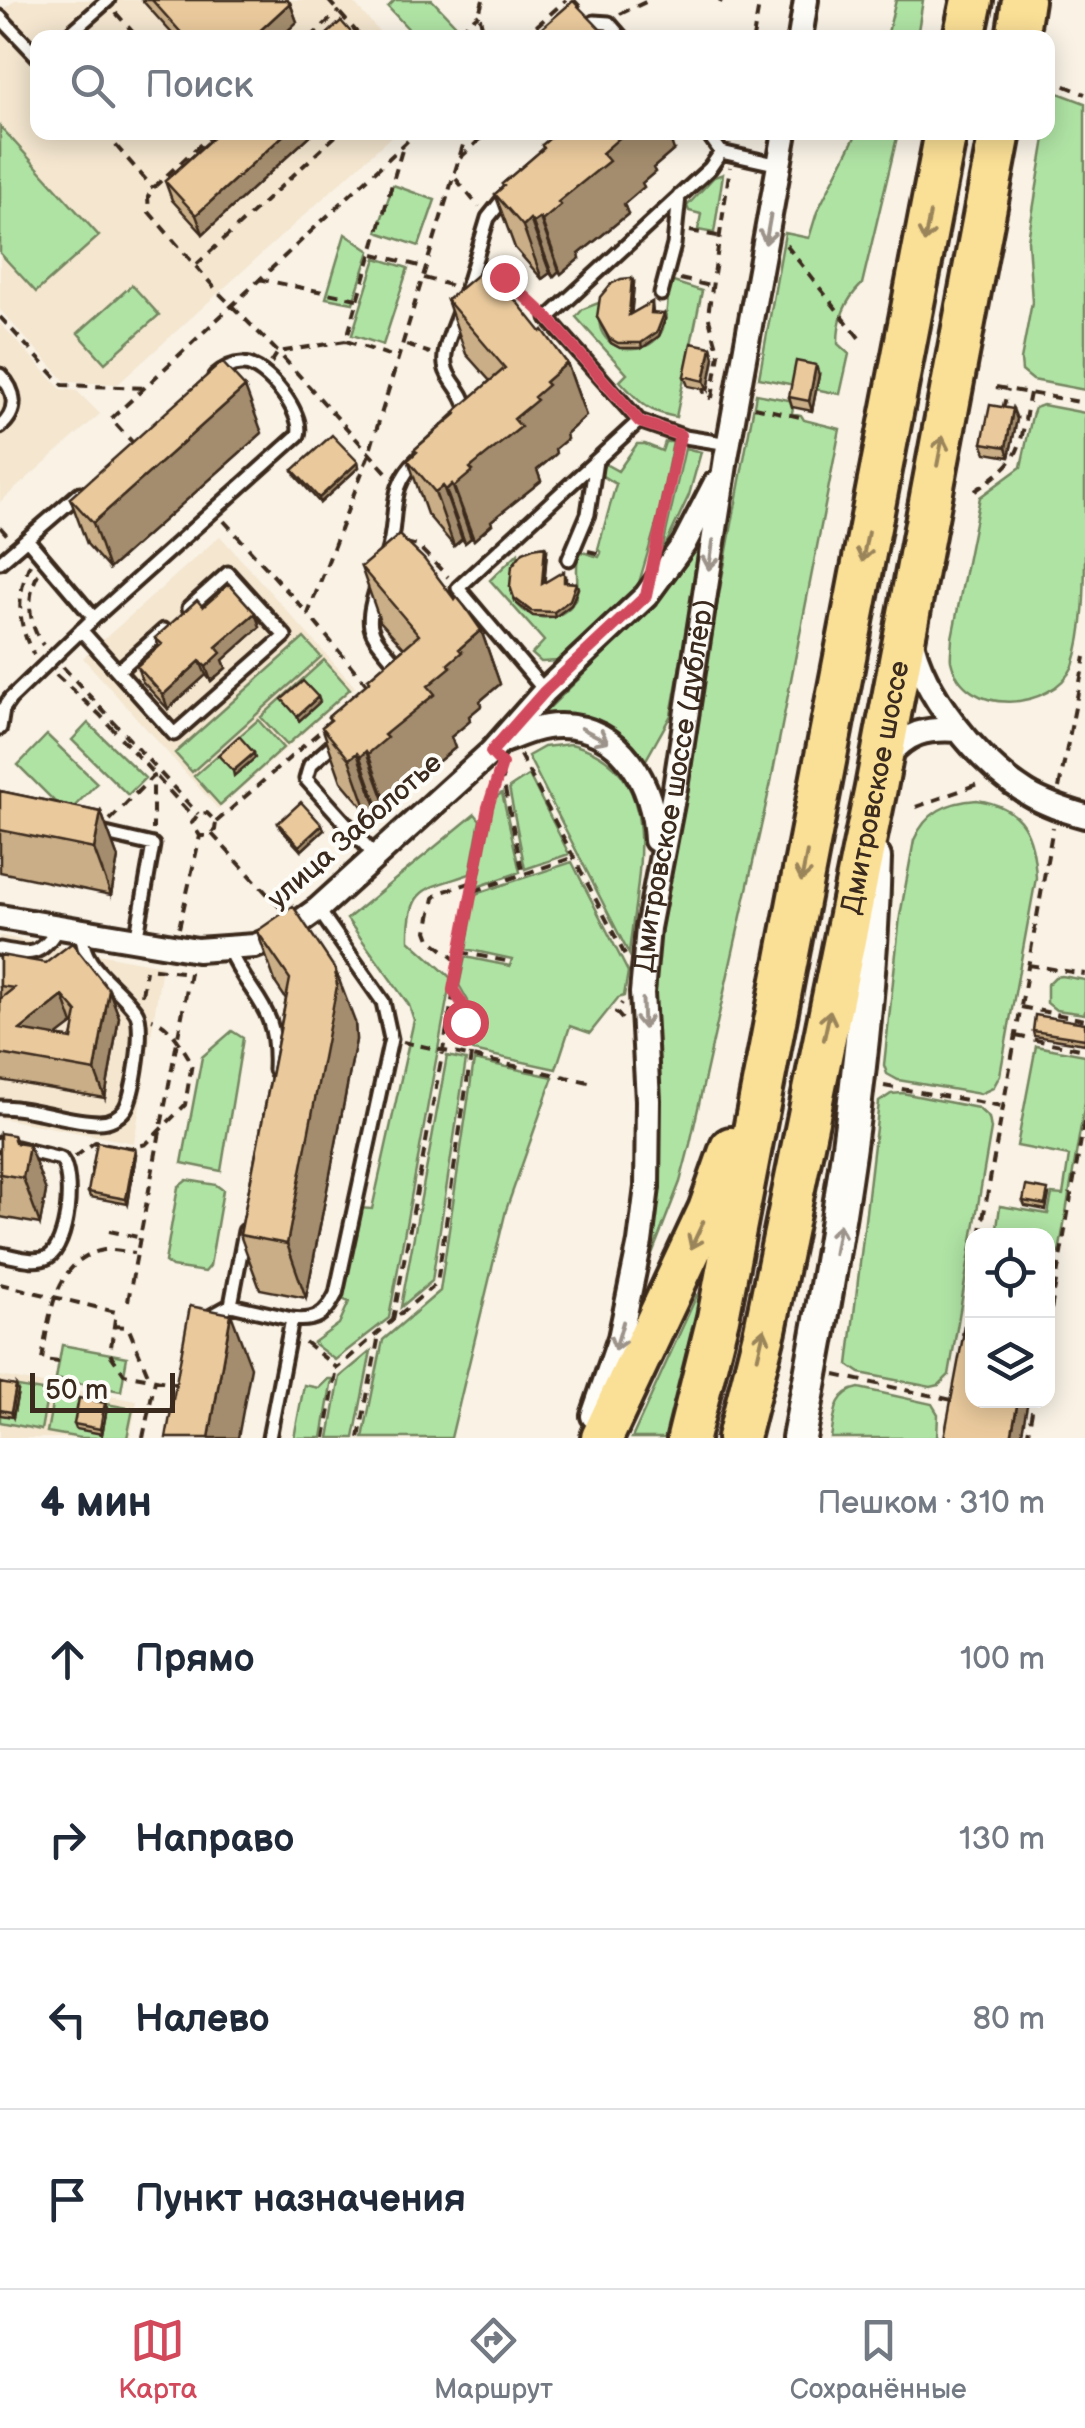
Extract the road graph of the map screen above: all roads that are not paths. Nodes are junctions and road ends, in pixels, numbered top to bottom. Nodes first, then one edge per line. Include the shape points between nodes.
1 (806, 0) edge
2 (972, 0) edge
3 (1024, 0) edge
4 (107, 1) edge
5 (0, 17) edge
6 (74, 30) edge
7 (586, 30) edge
8 (615, 30) edge
9 (801, 30) edge
10 (966, 30) edge
11 (1018, 30) edge
12 (30, 49) edge
13 (714, 140) edge
14 (784, 140) edge
15 (944, 140) edge
16 (998, 140) edge
17 (726, 155) junction
18 (780, 165) junction
19 (520, 183) edge
20 (678, 196) junction
21 (661, 294) dead end
22 (0, 375) edge
23 (204, 385) edge
24 (460, 420) edge
25 (640, 422) junction
26 (0, 428) edge
27 (432, 446) edge
28 (728, 451) junction
29 (596, 461) junction
30 (94, 480) edge
31 (27, 539) junction
32 (386, 559) edge
33 (568, 559) dead end
34 (0, 562) edge
35 (380, 578) edge
36 (94, 618) junction
37 (908, 619) junction
38 (81, 630) junction
39 (118, 671) junction
40 (402, 678) edge
41 (545, 691) junction
42 (353, 726) edge
43 (0, 728) edge
44 (958, 730) junction
45 (499, 756) junction
46 (878, 777) junction
47 (1085, 816) edge
48 (82, 829) edge
49 (376, 857) junction
50 (656, 883) junction
51 (318, 909) junction
52 (0, 917) edge
53 (58, 928) junction
54 (82, 932) junction
55 (136, 941) junction
56 (0, 949) edge
57 (234, 960) junction
58 (777, 1012) junction
59 (272, 1085) edge
60 (0, 1107) edge
61 (0, 1144) edge
62 (248, 1214) edge
63 (0, 1254) edge
64 (231, 1306) junction
65 (292, 1319) junction
66 (191, 1330) edge
67 (269, 1438) edge
68 (584, 1438) edge
69 (602, 1438) edge
70 (688, 1438) edge
71 (738, 1438) edge
72 (799, 1438) edge

1 - 9 street
2 - 10 highway
3 - 11 highway
4 - 6 lane
5 - 12 lane
7 - 8 lane via 594,22
13 - 17 lane
14 - 18 street, Дмитровское шоссе (дублёр)
15 -> 58 highway, Дмитровское шоссе
37 -> 16 highway, Дмитровское шоссе
17 - 18 lane
17 - 20 lane
18 -> 28 street, Дмитровское шоссе (дублёр)
19 - 24 lane via 488,218 444,357 464,396
20 - 21 lane
20 - 25 lane via 548,318
22 - 26 lane via 14,396
23 - 36 lane via 231,365 246,363 265,374 301,427
25 - 28 lane
25 - 29 lane
27 - 32 lane via 397,484
28 - 41 street, улица Заболотье via 668,569
28 -> 50 street, Дмитровское шоссе (дублёр)
29 - 33 lane via 588,514
29 - 41 lane via 458,588
30 - 31 lane
31 - 34 lane
31 - 36 lane
35 - 40 lane via 368,626
36 - 38 lane
37 - 44 street via 922,668
37 - 46 highway, Дмитровское шоссе
38 - 39 lane
38 - 43 lane via 10,699
39 - 39 lane via 174,734 285,636 228,572
41 - 45 street, улица Заболотье
42 - 49 lane via 310,765 306,778
44 - 46 street via 911,734
44 - 47 street via 1006,777 1056,808
45 - 49 street, улица Заболотье
45 -> 50 street via 541,728 559,726 594,733 620,750 640,774 652,806
71 -> 46 highway, Дмитровское шоссе
72 -> 46 main road via 852,1135 872,958
48 - 55 lane via 153,845
49 - 51 street, улица Заболотье
50 -> 68 street, Дмитровское шоссе (дублёр) via 642,993 648,1135 640,1242 620,1338
51 - 57 street, улица Заболотье
51 - 65 lane via 383,1002 391,1040 336,1294 320,1317
52 - 53 street, улица Заболотье
53 - 54 street, улица Заболотье
53 - 56 lane via 46,947 29,954
54 - 55 street, улица Заболотье
54 - 60 lane via 88,960 138,1015 142,1029 128,1106 100,1122
55 - 57 street, улица Заболотье
57 - 59 lane via 272,1022
58 -> 69 highway via 709,1210
58 - 70 highway, Дмитровское шоссе
61 - 63 lane via 61,1159 70,1182 52,1256
62 - 64 lane
64 - 65 lane
64 - 66 lane
65 - 67 lane

